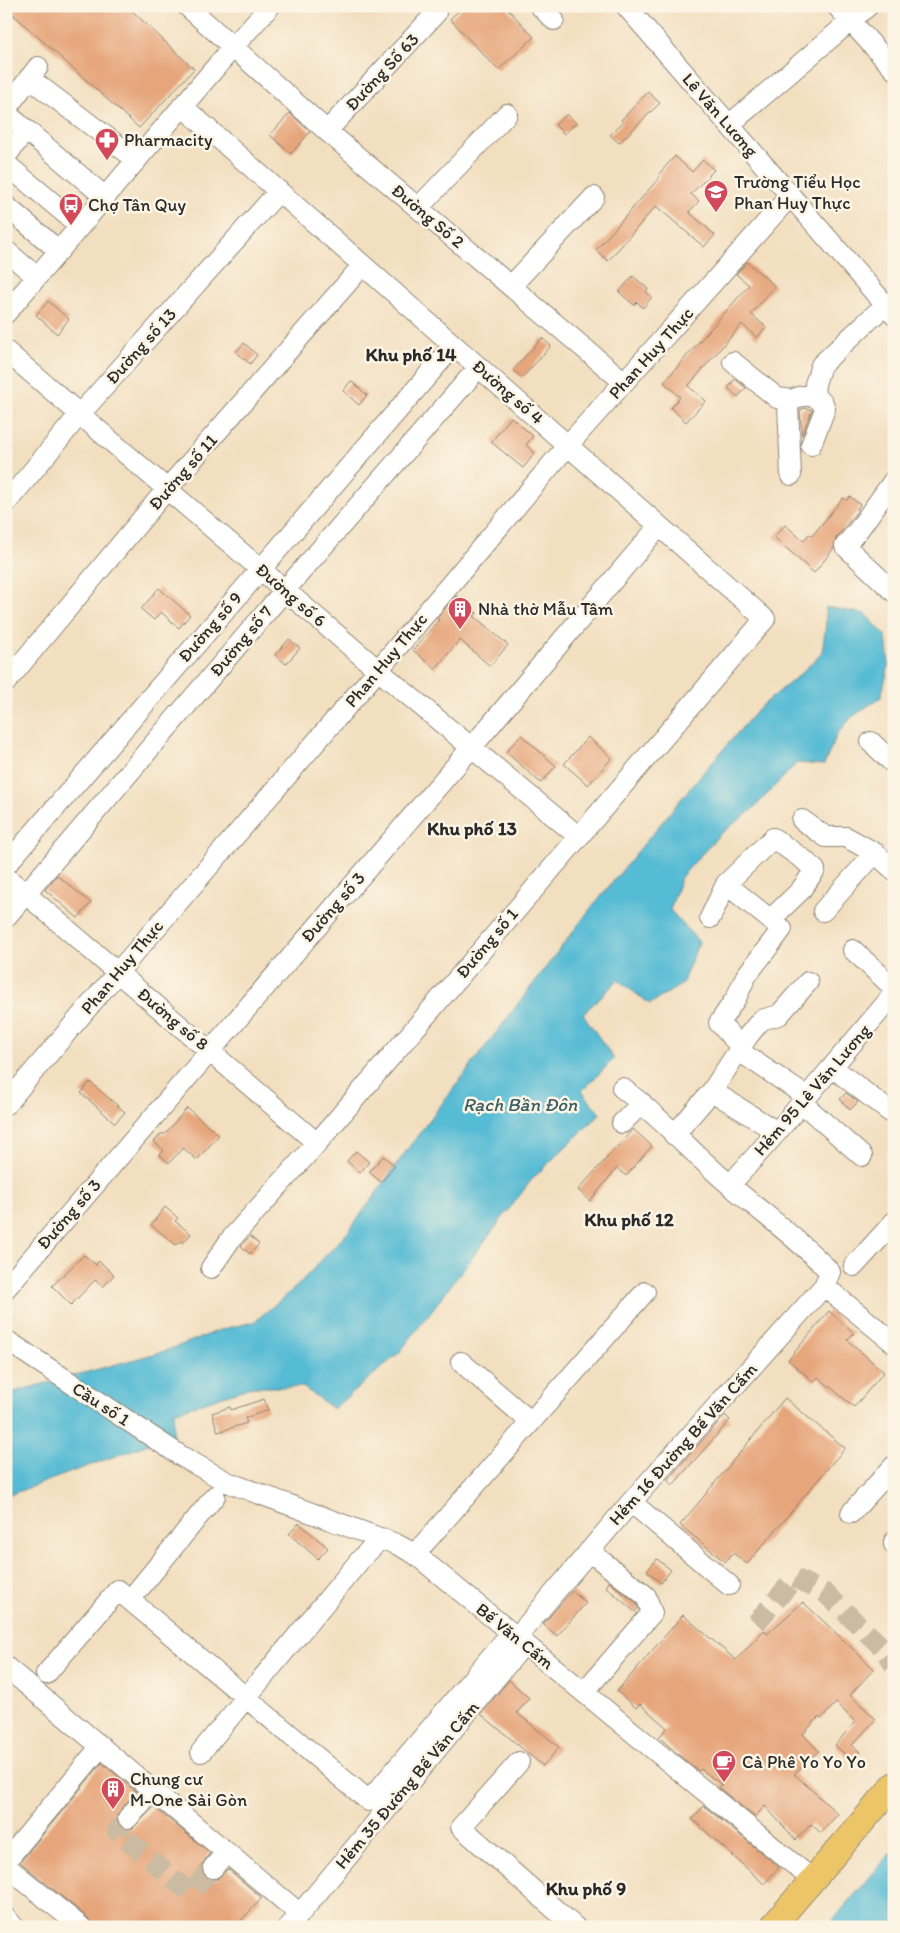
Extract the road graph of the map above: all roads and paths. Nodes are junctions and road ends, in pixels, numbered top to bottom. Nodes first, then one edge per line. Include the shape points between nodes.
1 (187, 6) edge
2 (270, 6) edge
3 (626, 6) edge
4 (837, 6) edge
5 (868, 6) edge
6 (436, 13) dead end
7 (850, 22) junction
8 (233, 47) junction
9 (894, 68) edge
10 (182, 106) junction
11 (6, 109) edge
12 (6, 114) edge
13 (507, 114) dead end
14 (729, 125) junction
15 (26, 130) junction
16 (327, 131) junction
17 (6, 156) edge
18 (137, 160) junction
19 (6, 164) edge
20 (279, 191) junction
21 (790, 196) junction
22 (105, 197) junction
23 (594, 197) dead end
24 (6, 206) edge
25 (418, 208) junction
26 (80, 226) junction
27 (59, 250) junction
28 (6, 251) edge
29 (363, 265) junction
30 (37, 277) junction
31 (511, 286) junction
32 (9, 304) edge
33 (889, 310) edge
34 (454, 345) junction
35 (6, 351) edge
36 (733, 362) dead end
37 (479, 366) junction
38 (624, 382) junction
39 (814, 396) junction
40 (792, 400) junction
41 (80, 414) junction
42 (568, 445) junction
43 (811, 445) dead end
44 (791, 475) dead end
45 (894, 480) edge
46 (167, 489) junction
47 (6, 503) edge
48 (659, 526) junction
49 (260, 568) junction
50 (285, 590) junction
51 (894, 592) edge
52 (765, 619) joint
53 (378, 670) junction
54 (6, 682) edge
55 (871, 742) dead end
56 (471, 748) junction
57 (894, 764) edge
58 (802, 820) dead end
59 (578, 836) junction
60 (826, 837) junction
61 (875, 853) junction
62 (804, 860) junction
63 (6, 865) edge
64 (894, 870) edge
65 (6, 877) edge
66 (726, 884) junction
67 (26, 894) junction
68 (823, 912) dead end
69 (6, 918) edge
70 (710, 918) dead end
71 (770, 919) junction
72 (853, 950) dead end
73 (118, 972) junction
74 (808, 982) dead end
75 (894, 988) edge
76 (894, 994) edge
77 (740, 1049) junction
78 (210, 1050) junction
79 (832, 1067) junction
80 (622, 1088) dead end
81 (712, 1091) junction
82 (804, 1100) junction
83 (642, 1103) junction
84 (6, 1104) edge
85 (894, 1115) edge
86 (622, 1123) dead end
87 (777, 1132) junction
88 (674, 1135) junction
89 (317, 1142) junction
90 (862, 1156) dead end
91 (730, 1185) junction
92 (894, 1222) edge
93 (854, 1266) dead end
94 (211, 1268) dead end
95 (824, 1286) junction
96 (6, 1288) edge
97 (645, 1292) dead end
98 (6, 1340) edge
99 (894, 1344) edge
100 (461, 1362) dead end
101 (531, 1422) junction
102 (181, 1456) joint
103 (894, 1466) edge
104 (215, 1496) dead end
105 (631, 1502) junction
106 (851, 1513) dead end
107 (381, 1538) junction
108 (590, 1551) junction
109 (415, 1554) junction
110 (729, 1585) dead end
111 (130, 1600) junction
112 (517, 1638) junction
113 (6, 1667) edge
114 (46, 1674) dead end
115 (584, 1692) junction
116 (246, 1698) junction
117 (101, 1746) junction
118 (201, 1752) dead end
119 (519, 1762) dead end
120 (894, 1785) edge
121 (153, 1790) junction
122 (128, 1818) tunnel mouth
123 (226, 1852) junction
124 (6, 1861) edge
125 (6, 1866) edge
126 (213, 1868) tunnel mouth
127 (813, 1880) junction
128 (6, 1918) edge
129 (294, 1920) edge
130 (14, 1927) edge
131 (81, 1927) edge
132 (575, 1927) edge
133 (772, 1927) edge

1 - 8 street
2 - 8 street
3 - 14 street, Lê Văn Lương
4 - 7 street
5 - 7 street
6 - 16 street, Đường Số 63
7 - 9 street
7 - 14 street
8 - 10 street
8 - 16 street, Đường Số 2
10 - 18 street
10 - 20 street, Đường số 4
11 - 18 street via 34,73
12 - 15 street
13 - 25 street
14 - 21 street, Lê Văn Lương
15 - 17 street
15 - 22 street
16 - 25 street, Đường Số 2
18 - 22 street
19 - 26 street
20 - 29 street, Đường số 4
20 - 41 street, Đường số 13
21 - 33 street, Lê Văn Lương
21 - 38 street, Phan Huy Thực
22 - 26 street
23 - 31 street
24 - 27 street
25 - 31 street, Đường Số 2
26 - 27 street
27 - 30 street
28 - 30 street
29 - 34 street, Đường số 4
29 - 46 street, Đường số 11
30 - 32 street
31 - 38 street, Đường Số 2
33 - 39 street via 821,365
34 - 37 street, Đường số 4
34 - 49 street, Đường số 9
35 - 41 street, Đường số 6
36 - 40 street via 777,398
37 - 42 street, Đường số 4
37 - 50 street, Đường số 7
38 - 42 street, Phan Huy Thực
39 - 40 street
39 - 43 street via 825,409
40 - 44 street via 787,412
41 - 46 street, Đường số 6
41 - 47 street, Đường số 13
42 - 48 street, Đường số 4
42 - 53 street, Phan Huy Thực
45 - 51 street via 845,546
46 - 49 street, Đường số 6
46 - 54 street, Đường số 11
48 - 52 street, Đường số 4
48 - 56 street, Đường số 3
49 - 50 street, Đường số 6
49 - 63 street, Đường số 9
50 - 53 street, Đường số 6
50 - 67 street, Đường số 7
52 - 59 street, Đường số 1
53 - 56 street, Đường số 6
53 - 73 street, Phan Huy Thực
55 - 57 street
56 - 59 street, Đường số 6
56 - 78 street, Đường số 3
58 - 60 street
59 - 89 street, Đường số 1
60 - 61 street via 846,837
60 - 62 street
61 - 64 street
61 - 68 street
62 - 66 street via 773,838
62 - 71 street via 815,870 800,891
65 - 67 street, Đường số 8
66 - 70 street
66 - 71 street
67 - 69 street, Đường số 7
67 - 73 street, Đường số 8
71 - 77 street via 782,929 746,976 719,1023
72 - 75 street
73 - 78 street, Đường số 8
73 - 84 street, Phan Huy Thực
74 - 77 street via 779,1015 761,1020
76 - 79 street, Hẻm 95 Lê Văn Lương
77 - 81 street
77 - 82 street
78 - 89 street, Đường số 8
78 - 96 street, Đường số 3
79 - 82 street, Hẻm 95 Lê Văn Lương
79 - 85 street
80 - 83 street
81 - 87 street
81 - 88 street
82 - 87 street, Hẻm 95 Lê Văn Lương
82 - 90 street
83 - 86 street
83 - 88 street
87 - 91 street, Hẻm 95 Lê Văn Lương
88 - 91 street
89 - 94 street, Đường số 1 via 230,1240
91 - 95 street via 811,1252 830,1272
92 - 93 street
95 - 99 street
95 - 105 street, Hẻm 16 Đường Bế Văn Cấm
97 - 101 street
98 - 102 street, Cầu số 1
100 - 101 street
101 - 109 street
102 - 107 street, Bế Văn Cấm via 227,1482
103 - 106 street
104 - 111 street
105 - 108 street, Hẻm 16 Đường Bế Văn Cấm
105 - 110 street
107 - 109 street, Bế Văn Cấm
107 - 116 street
108 - 112 street, Hẻm 16 Đường Bế Văn Cấm
108 - 115 street via 646,1596 652,1613
109 - 112 street, Bế Văn Cấm
111 - 114 street via 118,1590
111 - 116 street
112 - 115 street, Bế Văn Cấm
112 - 116 street via 369,1800
112 - 129 street, Hẻm 35 Đường Bế Văn Cấm
113 - 117 street
115 - 127 street, Bế Văn Cấm
116 - 118 street
117 - 121 street
117 - 124 street
119 - 132 street via 461,1827
120 - 127 main road
121 - 122 street
121 - 123 street
123 - 126 street
123 - 129 street
125 - 131 street
127 - 133 main road
128 - 130 street

